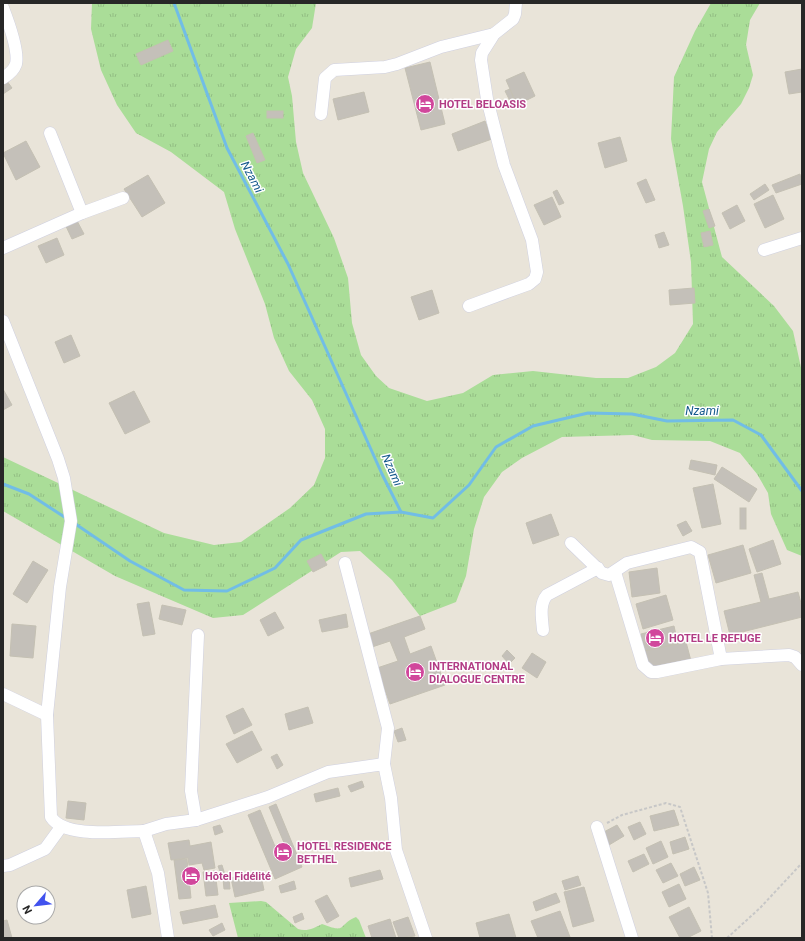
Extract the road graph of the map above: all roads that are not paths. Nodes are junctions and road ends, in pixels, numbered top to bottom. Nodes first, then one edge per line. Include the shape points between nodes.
1 (516, 3) edge
2 (3, 8) edge
3 (494, 34) junction
4 (3, 78) edge
5 (321, 114) dead end
6 (50, 133) dead end
7 (123, 198) dead end
8 (82, 213) junction
9 (802, 238) edge
10 (3, 248) edge
11 (764, 250) dead end
12 (469, 306) dead end
13 (3, 321) edge
14 (571, 544) dead end
15 (346, 564) dead end
16 (598, 568) junction
17 (615, 572) junction
18 (543, 630) dead end
19 (198, 635) dead end
20 (721, 659) junction
21 (802, 665) edge
22 (3, 694) edge
23 (47, 715) junction
24 (384, 764) junction
25 (196, 820) junction
26 (61, 827) junction
27 (597, 828) road end
28 (144, 831) junction
29 (3, 866) edge
30 (168, 938) edge
31 (426, 938) edge
32 (632, 938) edge

1 - 3 street via 513,19
2 - 4 street via 16,53 16,64
3 - 5 street via 441,47 391,65 334,70 325,78
3 - 12 street via 482,53 481,60 486,91 504,165 532,240 537,272 535,279 529,284
6 - 8 street
7 - 8 street
8 - 10 street
9 - 11 street
13 - 23 street via 58,459 71,521 60,587
14 - 16 street
15 - 24 street via 388,728
16 - 17 street via 606,575
16 - 18 street via 547,594 542,604
17 - 20 street via 643,665 647,670 657,672
17 - 20 street via 627,563 691,547 696,548 700,552
19 - 25 street via 191,791
20 - 21 street via 789,655 795,657
22 - 23 street
23 - 26 street via 51,817
24 - 25 street via 328,772 268,797
24 - 31 street via 391,798 396,850
25 - 28 street via 166,824
26 - 28 street via 88,832
26 - 29 street via 45,849
27 - 32 street
28 - 30 street via 158,873

